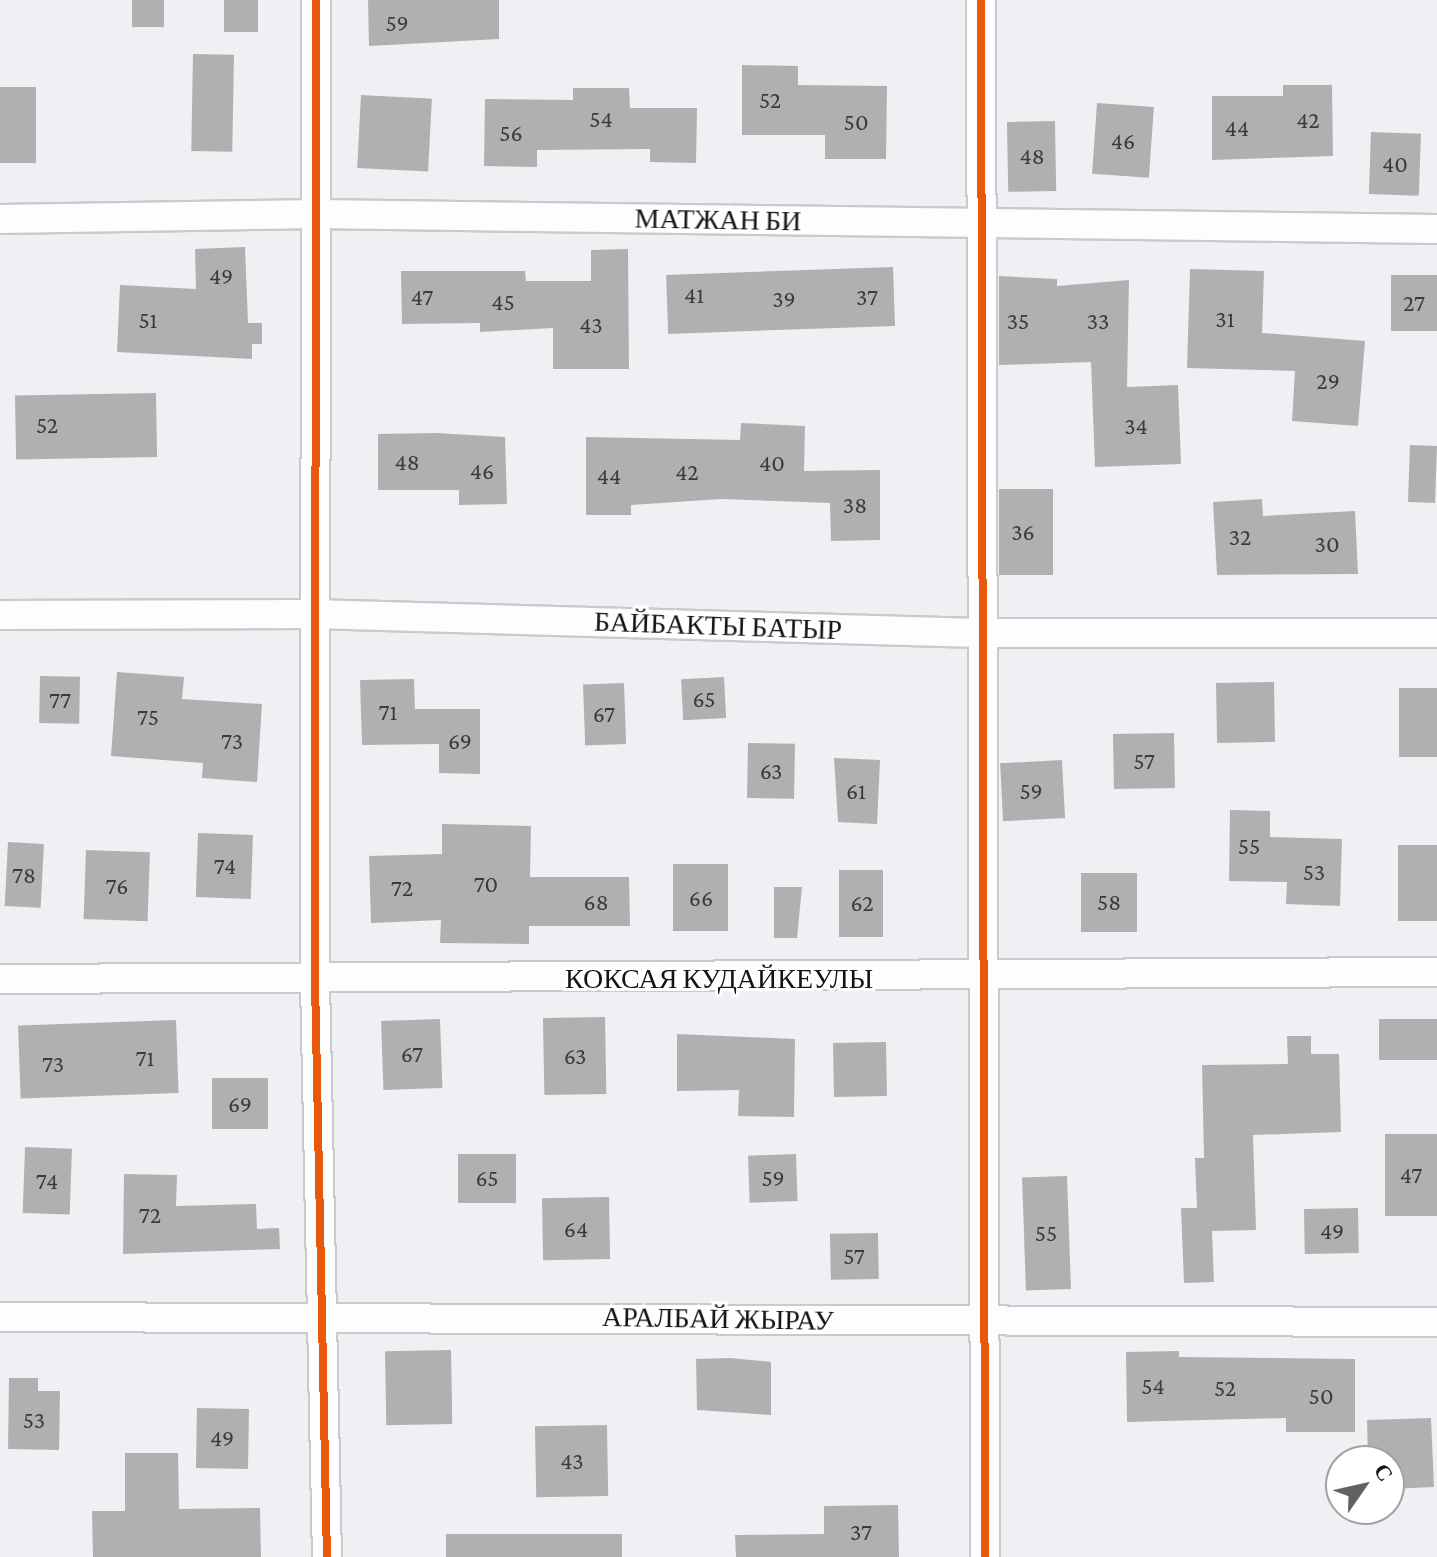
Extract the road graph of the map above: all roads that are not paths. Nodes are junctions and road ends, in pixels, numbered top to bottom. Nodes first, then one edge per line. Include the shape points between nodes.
1 (316, 0) edge
2 (981, 0) edge
3 (317, 214) junction
4 (0, 219) edge
5 (981, 224) junction
6 (1437, 229) edge
7 (313, 614) junction
8 (0, 615) edge
9 (979, 633) junction
10 (1437, 633) edge
11 (1437, 972) edge
12 (982, 977) junction
13 (0, 979) edge
14 (315, 981) junction
15 (319, 1313) junction
16 (0, 1317) edge
17 (1437, 1322) edge
18 (985, 1323) junction
19 (327, 1557) edge
20 (985, 1557) edge

1 - 3 street
2 - 5 street
3 - 4 street, МАТЖАН БИ
3 - 5 street, МАТЖАН БИ
3 - 7 street
5 - 6 street, МАТЖАН БИ
5 - 9 street
7 - 8 street, БАЙБАКТЫ БАТЫР
7 - 9 street, БАЙБАКТЫ БАТЫР
7 - 14 street
9 - 10 street, БАЙБАКТЫ БАТЫР
9 - 12 street
11 - 12 street, КОКСАЯ КУДАЙКЕУЛЫ
12 - 14 street, КОКСАЯ КУДАЙКЕУЛЫ
12 - 18 street
13 - 14 street, КОКСАЯ КУДАЙКЕУЛЫ
14 - 15 street
15 - 16 street, АРАЛБАЙ ЖЫРАУ
15 - 18 street, АРАЛБАЙ ЖЫРАУ
15 - 19 street
17 - 18 street, АРАЛБАЙ ЖЫРАУ
18 - 20 street

